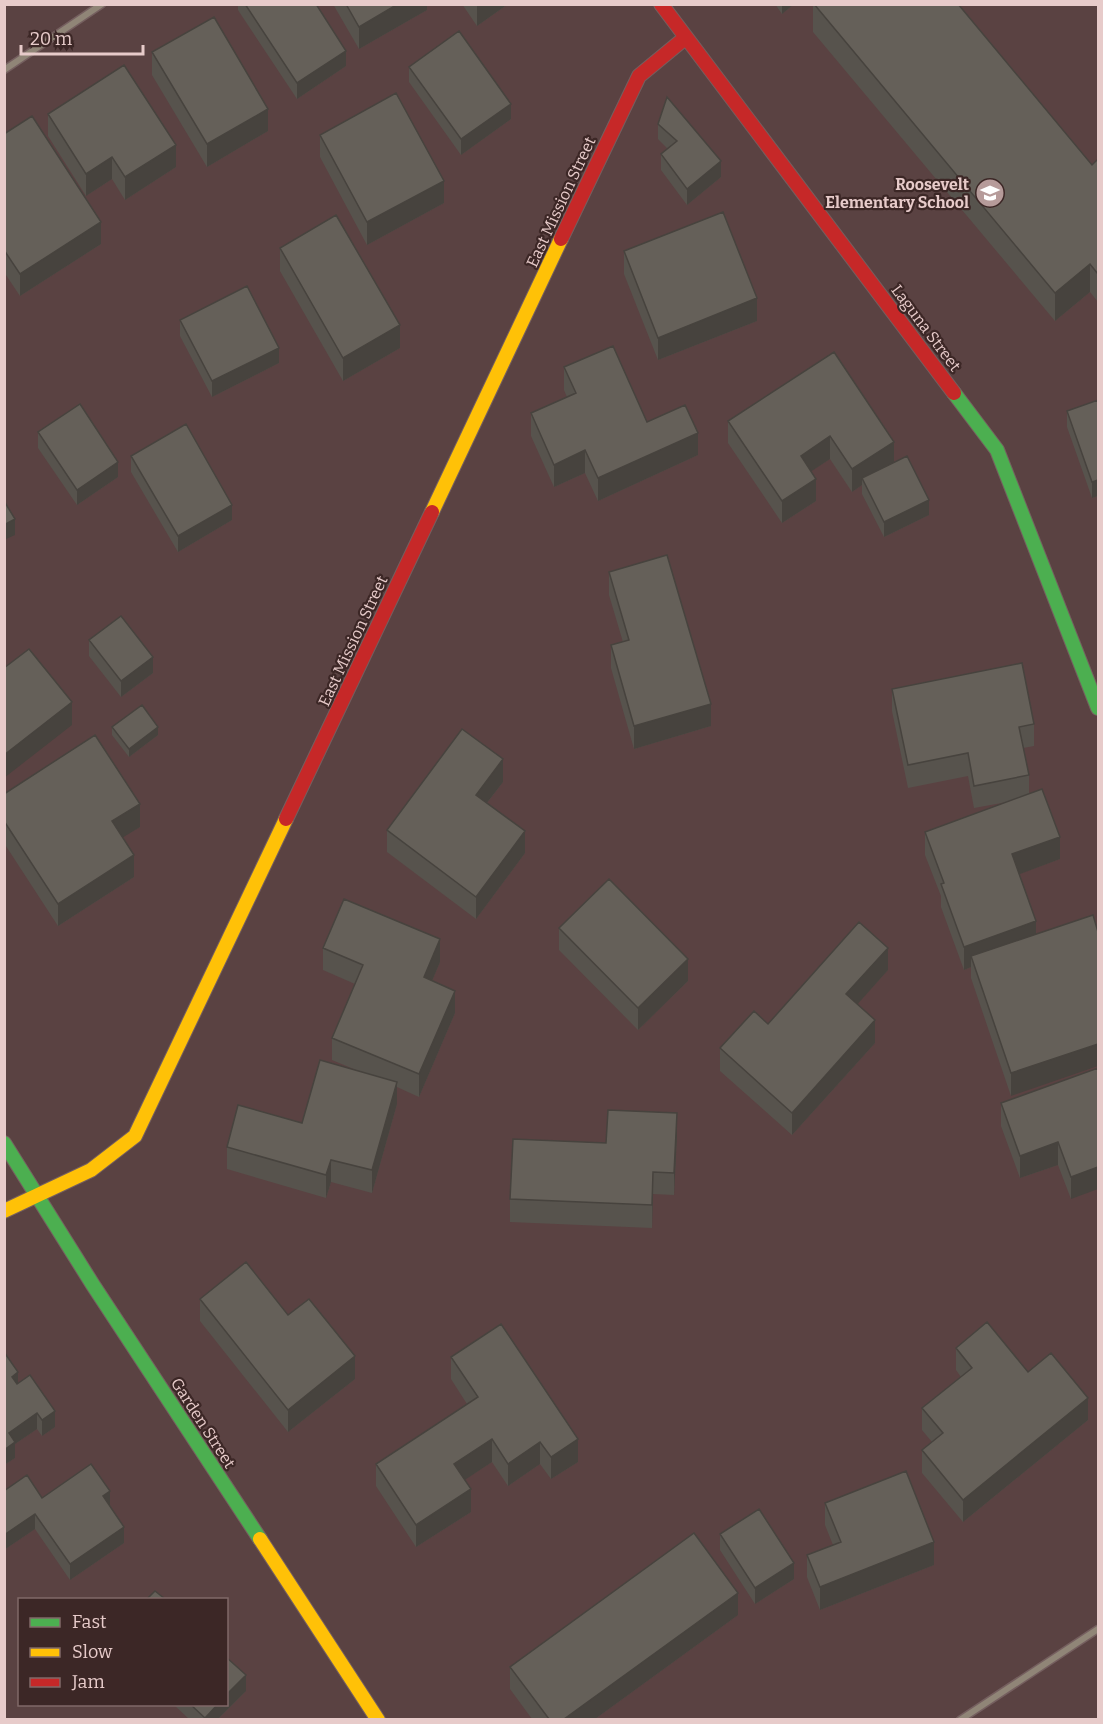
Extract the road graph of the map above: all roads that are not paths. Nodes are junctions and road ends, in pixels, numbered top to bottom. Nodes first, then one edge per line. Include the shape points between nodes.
1 (102, 4) edge
2 (661, 4) edge
3 (685, 38) junction
4 (4, 70) edge
5 (1098, 708) edge
6 (4, 1143) edge
7 (37, 1195) junction
8 (4, 1212) edge
9 (1098, 1629) edge
10 (378, 1719) edge
11 (960, 1719) edge

1 - 4 street
2 - 3 street, Laguna Street
3 - 5 street, Laguna Street via 997,450
3 - 7 street, East Mission Street via 639,76 135,1136 124,1148
6 - 7 street, Garden Street
7 - 8 street, East Mission Street
7 - 10 street, Garden Street
9 - 11 street

